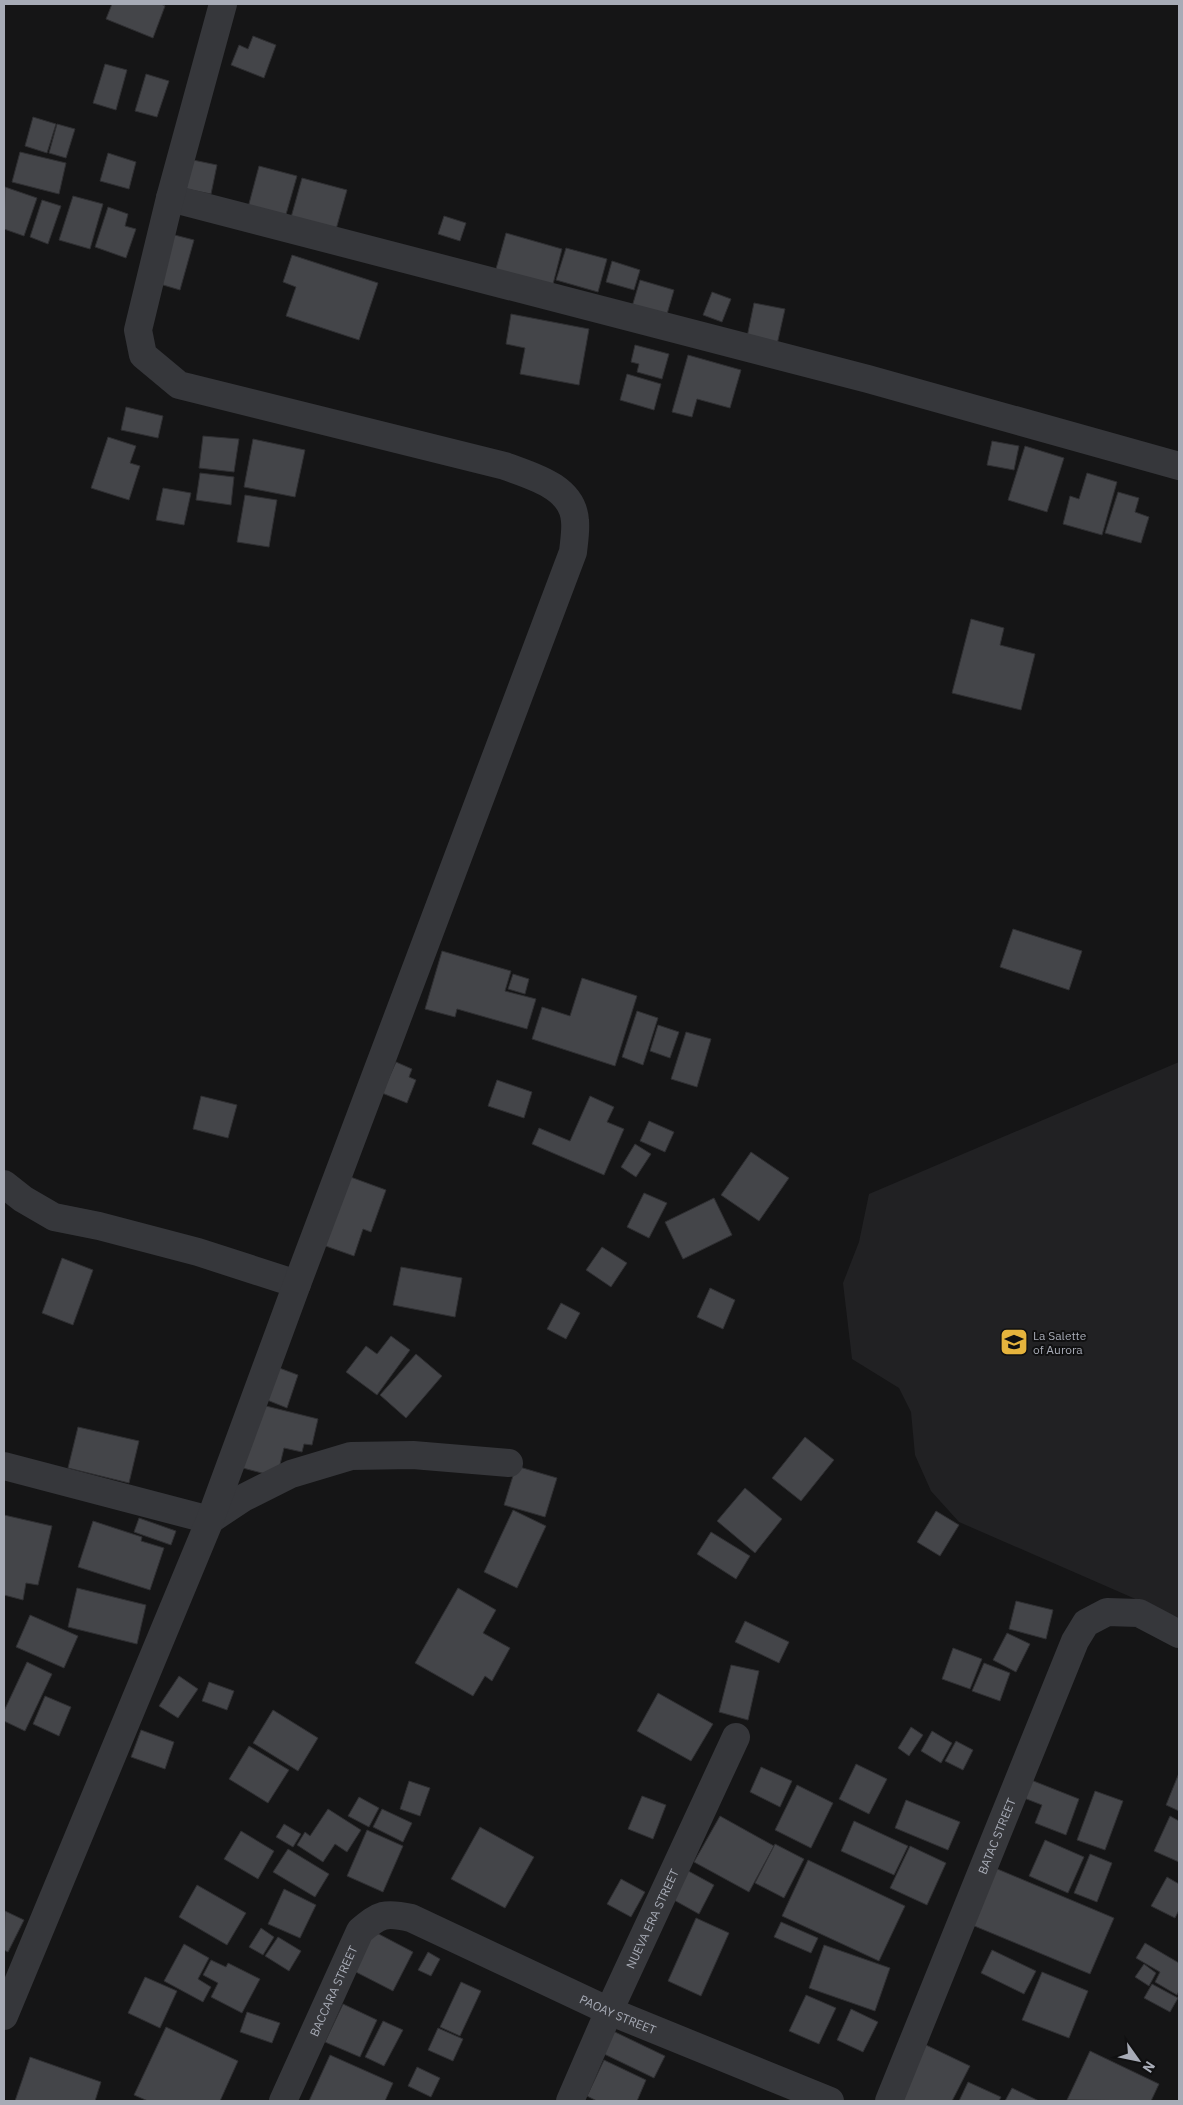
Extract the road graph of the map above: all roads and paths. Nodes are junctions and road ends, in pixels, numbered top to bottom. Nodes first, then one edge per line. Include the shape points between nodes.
1 (223, 4) edge
2 (170, 198) junction
3 (1179, 466) edge
4 (4, 1184) edge
5 (297, 1284) junction
6 (509, 1463) dead end
7 (4, 1466) edge
8 (210, 1520) junction
9 (1179, 1634) edge
10 (736, 1737) dead end
11 (411, 1918) joint
12 (609, 2011) junction
13 (4, 2016) edge
14 (283, 2101) edge
15 (570, 2101) edge
16 (830, 2101) edge
17 (889, 2101) edge

1 - 2 street
2 - 3 street via 868,379
2 - 5 street via 138,330 143,355 179,385 505,466 552,484 571,506 575,520 573,552
4 - 5 street via 54,1218 99,1226 198,1252
5 - 8 street
6 - 8 street via 413,1455 351,1456 291,1474 243,1498
7 - 8 street
8 - 13 street
9 - 17 street, BATAC STREET via 1139,1613 1107,1612 1086,1623 1075,1642
10 - 12 street, NUEVA ERA STREET
11 - 12 street, PAOAY STREET
11 - 14 street, BACCARA STREET via 392,1914 375,1918 360,1931
12 - 15 street, NUEVA ERA STREET
12 - 16 street, PAOAY STREET

